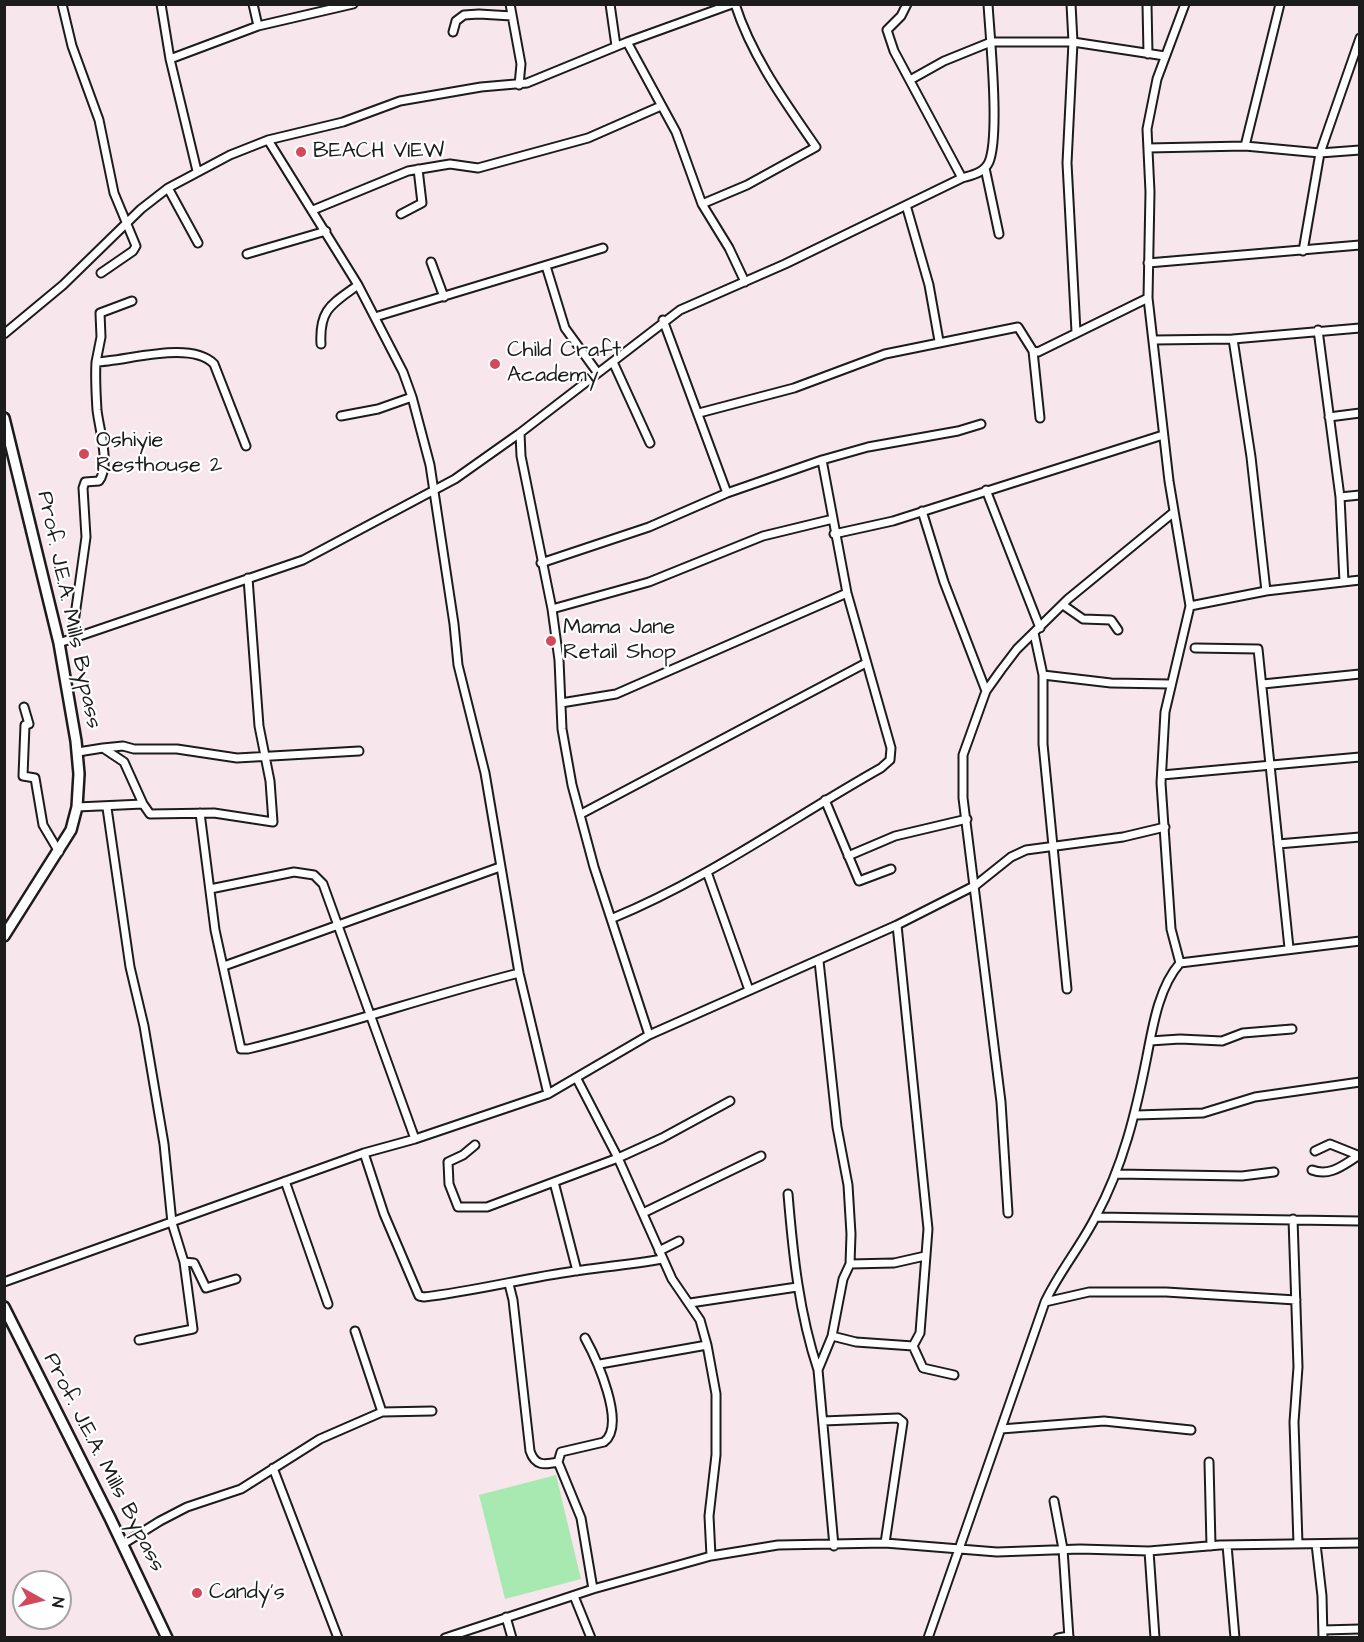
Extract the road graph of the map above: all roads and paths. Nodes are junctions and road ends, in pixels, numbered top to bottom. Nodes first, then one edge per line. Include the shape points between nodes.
1 (62, 4) edge
2 (160, 4) edge
3 (252, 4) edge
4 (353, 4) edge
5 (510, 4) edge
6 (610, 4) edge
7 (734, 4) edge
8 (907, 4) edge
9 (988, 4) edge
10 (1071, 4) edge
11 (1147, 4) edge
12 (1185, 4) edge
13 (1280, 4) edge
14 (512, 16) junction
15 (258, 26) junction
16 (453, 32) dead end
17 (1359, 38) edge
18 (627, 42) junction
19 (991, 42) junction
20 (1073, 42) junction
21 (616, 46) junction
22 (1148, 54) junction
23 (1165, 56) junction
24 (170, 59) junction
25 (910, 80) junction
26 (519, 85) junction
27 (661, 106) junction
28 (268, 140) junction
29 (1245, 146) junction
30 (1148, 148) junction
31 (1359, 150) edge
32 (1320, 153) junction
33 (985, 168) junction
34 (418, 169) junction
35 (196, 171) junction
36 (962, 178) junction
37 (168, 188) junction
38 (702, 204) junction
39 (906, 205) junction
40 (313, 210) junction
41 (401, 214) dead end
42 (127, 223) junction
43 (326, 231) junction
44 (999, 234) dead end
45 (198, 243) dead end
46 (1359, 245) edge
47 (603, 248) dead end
48 (1303, 251) junction
49 (247, 254) dead end
50 (431, 262) dead end
51 (1148, 263) junction
52 (546, 266) junction
53 (101, 273) dead end
54 (745, 282) junction
55 (358, 285) junction
56 (444, 297) junction
57 (1148, 298) junction
58 (132, 301) dead end
59 (375, 317) junction
60 (663, 320) junction
61 (1359, 328) edge
62 (1318, 330) junction
63 (1076, 332) junction
64 (4, 334) edge
65 (1233, 339) junction
66 (1154, 340) junction
67 (939, 341) junction
68 (321, 344) dead end
69 (1033, 351) junction
70 (96, 362) junction
71 (613, 362) junction
72 (597, 372) junction
73 (412, 397) junction
74 (699, 413) junction
75 (1359, 413) edge
76 (341, 416) dead end
77 (1329, 417) junction
78 (4, 418) edge
79 (1040, 418) dead end
80 (981, 424) dead end
81 (520, 433) junction
82 (1163, 435) junction
83 (651, 443) dead end
84 (246, 446) dead end
85 (822, 460) junction
86 (433, 489) junction
87 (986, 490) junction
88 (727, 493) junction
89 (1359, 495) edge
90 (1340, 497) junction
91 (922, 511) junction
92 (1174, 512) junction
93 (833, 519) junction
94 (834, 534) junction
95 (541, 563) junction
96 (248, 578) junction
97 (1359, 580) edge
98 (1344, 582) junction
99 (1266, 591) junction
100 (847, 593) junction
101 (1063, 605) junction
102 (1190, 606) junction
103 (552, 609) junction
104 (1037, 630) junction
105 (1118, 630) dead end
106 (72, 637) junction
107 (59, 643) junction
108 (1195, 648) dead end
109 (866, 663) junction
110 (1359, 674) edge
111 (1043, 675) junction
112 (1170, 684) junction
113 (1263, 684) junction
114 (986, 691) junction
115 (561, 703) junction
116 (24, 707) dead end
117 (103, 748) junction
118 (359, 751) dead end
119 (78, 752) junction
120 (263, 757) junction
121 (1359, 757) edge
122 (1268, 767) junction
123 (1162, 775) junction
124 (825, 800) junction
125 (142, 804) junction
126 (77, 807) junction
127 (107, 807) junction
128 (200, 813) junction
129 (581, 814) junction
130 (967, 819) junction
131 (1165, 827) junction
132 (1359, 837) edge
133 (1278, 844) junction
134 (1052, 845) junction
135 (59, 852) junction
136 (848, 856) junction
137 (500, 867) junction
138 (891, 869) dead end
139 (707, 872) junction
140 (976, 885) junction
141 (210, 889) junction
142 (613, 918) junction
143 (897, 925) junction
144 (338, 926) junction
145 (4, 936) edge
146 (1359, 941) edge
147 (1289, 948) junction
148 (819, 961) junction
149 (1179, 963) junction
150 (224, 966) junction
151 (519, 973) junction
152 (1067, 989) dead end
153 (750, 990) junction
154 (370, 1015) junction
155 (1292, 1029) dead end
156 (649, 1035) junction
157 (1150, 1041) junction
158 (577, 1079) junction
159 (1359, 1082) edge
160 (548, 1094) junction
161 (730, 1101) dead end
162 (1136, 1115) junction
163 (415, 1139) junction
164 (476, 1144) dead end
165 (1315, 1151) dead end
166 (364, 1153) junction
167 (761, 1156) dead end
168 (1359, 1156) edge
169 (618, 1158) junction
170 (1312, 1170) dead end
171 (1274, 1172) dead end
172 (1116, 1174) junction
173 (285, 1181) junction
174 (554, 1182) junction
175 (788, 1194) dead end
176 (643, 1213) junction
177 (1008, 1213) dead end
178 (1096, 1217) junction
179 (1293, 1220) junction
180 (1359, 1221) edge
181 (172, 1223) junction
182 (679, 1241) dead end
183 (659, 1251) junction
184 (925, 1256) junction
185 (663, 1259) junction
186 (184, 1262) junction
187 (850, 1264) junction
188 (577, 1271) junction
189 (236, 1279) dead end
190 (4, 1282) edge
191 (509, 1284) junction
192 (797, 1287) junction
193 (1296, 1300) junction
194 (690, 1302) junction
195 (1045, 1302) junction
196 (328, 1304) dead end
197 (4, 1307) edge
198 (356, 1331) dead end
199 (831, 1336) junction
200 (585, 1338) dead end
201 (139, 1340) dead end
202 (707, 1345) junction
203 (913, 1346) junction
204 (600, 1364) junction
205 (818, 1370) junction
206 (954, 1375) dead end
207 (432, 1411) dead end
208 (382, 1412) junction
209 (823, 1421) junction
210 (1001, 1429) junction
211 (1191, 1430) dead end
212 (558, 1462) junction
213 (1209, 1462) dead end
214 (273, 1468) junction
215 (1054, 1501) dead end
216 (885, 1543) junction
217 (1359, 1543) edge
218 (123, 1544) junction
219 (1298, 1544) junction
220 (1316, 1544) junction
221 (1227, 1545) junction
222 (834, 1546) junction
223 (1211, 1546) junction
224 (1063, 1549) junction
225 (958, 1550) junction
226 (1149, 1551) junction
227 (711, 1556) junction
228 (593, 1589) junction
229 (574, 1596) junction
230 (506, 1617) junction
231 (1359, 1629) edge
232 (1323, 1634) edge
233 (1069, 1637) edge
234 (167, 1638) edge
235 (338, 1638) edge
236 (445, 1638) edge
237 (512, 1638) edge
238 (591, 1638) edge
239 (928, 1638) edge
240 (1058, 1638) edge
241 (1155, 1638) edge
242 (1235, 1638) edge

1 - 42 street via 72,46 99,120 114,193
2 - 24 street
3 - 15 street
4 - 15 street
5 - 14 street
6 - 21 street
7 - 18 street
7 - 38 street via 747,39 816,147 747,185
8 - 25 street via 887,30
9 - 19 street
10 - 20 street
11 - 22 street
12 - 23 street
13 - 29 street
14 - 16 street via 464,15 456,21
14 - 26 street via 521,64
15 - 24 street
17 - 32 street
18 - 21 street
18 - 27 street
19 - 20 street
19 - 25 street
19 - 33 street via 994,117 990,161
20 - 22 street
20 - 63 street via 1067,163
21 - 26 street
22 - 23 street
23 - 30 street via 1151,105
24 - 35 street
25 - 36 street
26 - 28 street via 481,87 400,101 343,122
27 - 34 street via 588,138 478,168 450,164
27 - 38 street via 676,132
28 - 35 street
28 - 40 street
29 - 30 street
29 - 32 street
30 - 51 street
31 - 32 street
32 - 48 street
33 - 36 street
33 - 44 street
34 - 40 street
34 - 41 street via 423,203
35 - 37 street
36 - 39 street
37 - 42 street
37 - 45 street
38 - 54 street
39 - 54 street
39 - 67 street via 929,285
40 - 43 street
42 - 53 street via 135,249
42 - 64 street via 63,285
43 - 49 street
43 - 55 street
46 - 48 street
47 - 52 street
48 - 51 street
50 - 56 street
51 - 57 street
52 - 56 street
52 - 72 street via 566,328
54 - 60 street via 707,296
55 - 59 street
55 - 68 street via 323,316
56 - 59 street
57 - 63 street
57 - 66 street
58 - 70 street via 100,313
59 - 73 street
60 - 71 street
60 - 74 street
61 - 62 street
62 - 65 street
62 - 77 street
63 - 69 street
65 - 66 street
65 - 99 street
66 - 82 street
67 - 69 street via 1018,327
67 - 74 street via 885,354 794,388
69 - 79 street
70 - 84 street via 183,351 208,357
70 - 106 street via 104,473 99,481 85,483 83,488 86,537
71 - 72 street
71 - 83 street
72 - 81 street
73 - 76 street
73 - 86 street
74 - 88 street
75 - 77 street
77 - 90 street
78 - 107 street, Prof. J.E.A. Mills Bypass
80 - 85 street
81 - 86 street via 455,479
81 - 95 street
82 - 87 street
82 - 92 street
85 - 88 street
85 - 93 street
86 - 96 street via 303,560
86 - 137 street via 458,665 485,773
87 - 91 street
87 - 104 street
88 - 95 street via 649,527
89 - 90 street
90 - 98 street
91 - 94 street
91 - 114 street via 944,582
92 - 101 street
92 - 102 street
93 - 94 street
93 - 103 street via 763,536 649,582
94 - 100 street
95 - 103 street
96 - 106 street
96 - 120 street
97 - 98 street
98 - 99 street
99 - 102 street
100 - 109 street
100 - 115 street via 616,694
101 - 104 street
101 - 105 street via 1083,619 1111,620
102 - 112 street
103 - 115 street
104 - 111 street
104 - 114 street via 1017,649
106 - 107 street
107 - 119 street, Prof. J.E.A. Mills Bypass
108 - 113 street via 1258,649
109 - 124 street via 891,748 890,760
109 - 129 street
110 - 113 street
111 - 112 street via 1111,683
111 - 134 street via 1042,744
112 - 123 street
113 - 122 street
114 - 130 street via 963,755
115 - 129 street via 564,741
116 - 135 street via 29,724 25,725 23,776 35,778 43,825
117 - 119 street
117 - 120 street via 177,749 237,758
117 - 125 street via 124,762
118 - 120 street
119 - 126 street, Prof. J.E.A. Mills Bypass
120 - 128 street via 270,781 273,822
121 - 122 street
122 - 123 street
122 - 133 street
123 - 131 street
124 - 136 street
124 - 139 street
125 - 127 street
125 - 128 street via 150,814
126 - 127 street
126 - 135 street, Prof. J.E.A. Mills Bypass
127 - 181 street via 130,967 162,1134
128 - 141 street
129 - 142 street via 594,867
130 - 136 street via 895,836
130 - 140 street
131 - 134 street via 1123,837
131 - 149 street via 1171,929
132 - 133 street
133 - 147 street
134 - 140 street via 1011,857
134 - 152 street
135 - 145 street, Prof. J.E.A. Mills Bypass
136 - 138 street via 859,881
137 - 144 street
137 - 151 street
139 - 142 street via 662,898
139 - 153 street
140 - 143 street
140 - 177 street via 1001,1102
141 - 144 street via 305,872 323,884
141 - 150 street
142 - 156 street
143 - 148 street
143 - 184 street via 928,1229
144 - 150 street
144 - 154 street
146 - 147 street
147 - 149 street
148 - 153 street
148 - 187 street via 837,1126 848,1185
149 - 157 street via 1167,978
150 - 154 street via 241,1048 334,1028
151 - 154 street
151 - 160 street
153 - 156 street
154 - 163 street
155 - 157 street via 1243,1033 1222,1041
156 - 158 street
157 - 162 street
158 - 160 street
158 - 169 street
159 - 162 street via 1255,1097 1203,1113
160 - 163 street
161 - 169 street
162 - 172 street
163 - 166 street
164 - 174 street via 448,1162 449,1184 458,1207 487,1207
165 - 168 street via 1330,1144
166 - 173 street
166 - 191 street via 418,1296
167 - 176 street
168 - 170 street via 1332,1172
169 - 174 street
169 - 176 street
171 - 172 street via 1242,1176
172 - 178 street
173 - 181 street
173 - 196 street
174 - 188 street
175 - 192 street
176 - 183 street
178 - 179 street
178 - 195 street
179 - 180 street
179 - 193 street
181 - 186 street
181 - 190 street
182 - 183 street
183 - 185 street
184 - 187 street via 894,1263
184 - 203 street via 920,1333
185 - 188 street
185 - 194 street
186 - 189 street via 194,1263 206,1288
186 - 201 street via 193,1329
187 - 199 street
188 - 191 street
191 - 212 street via 530,1451 532,1458 544,1466
192 - 194 street
192 - 205 street
193 - 195 street via 1089,1292
193 - 219 street
194 - 202 street
195 - 210 street
197 - 218 street, Prof. J.E.A. Mills Bypass
198 - 208 street
199 - 203 street
199 - 205 street
200 - 204 street
202 - 204 street
202 - 227 street via 716,1394 716,1455 709,1515
203 - 206 street via 923,1368
204 - 212 street via 614,1423 609,1438 561,1452
205 - 209 street
207 - 208 street
208 - 214 street via 320,1439
209 - 216 street via 898,1418 903,1422
209 - 222 street
210 - 211 street via 1104,1421
210 - 225 street
212 - 228 street via 580,1518
213 - 223 street
214 - 218 street via 241,1489 187,1507
214 - 235 street
215 - 224 street
216 - 222 street
216 - 225 street
217 - 220 street
218 - 234 street, Prof. J.E.A. Mills Bypass
219 - 220 street
219 - 221 street
220 - 232 street
221 - 223 street
221 - 242 street
222 - 227 street via 778,1545
223 - 226 street
224 - 225 street
224 - 226 street
224 - 233 street
225 - 239 street
226 - 241 street
227 - 228 street
228 - 229 street
229 - 230 street
229 - 238 street
230 - 236 street
230 - 237 street
231 - 232 street
233 - 240 street

